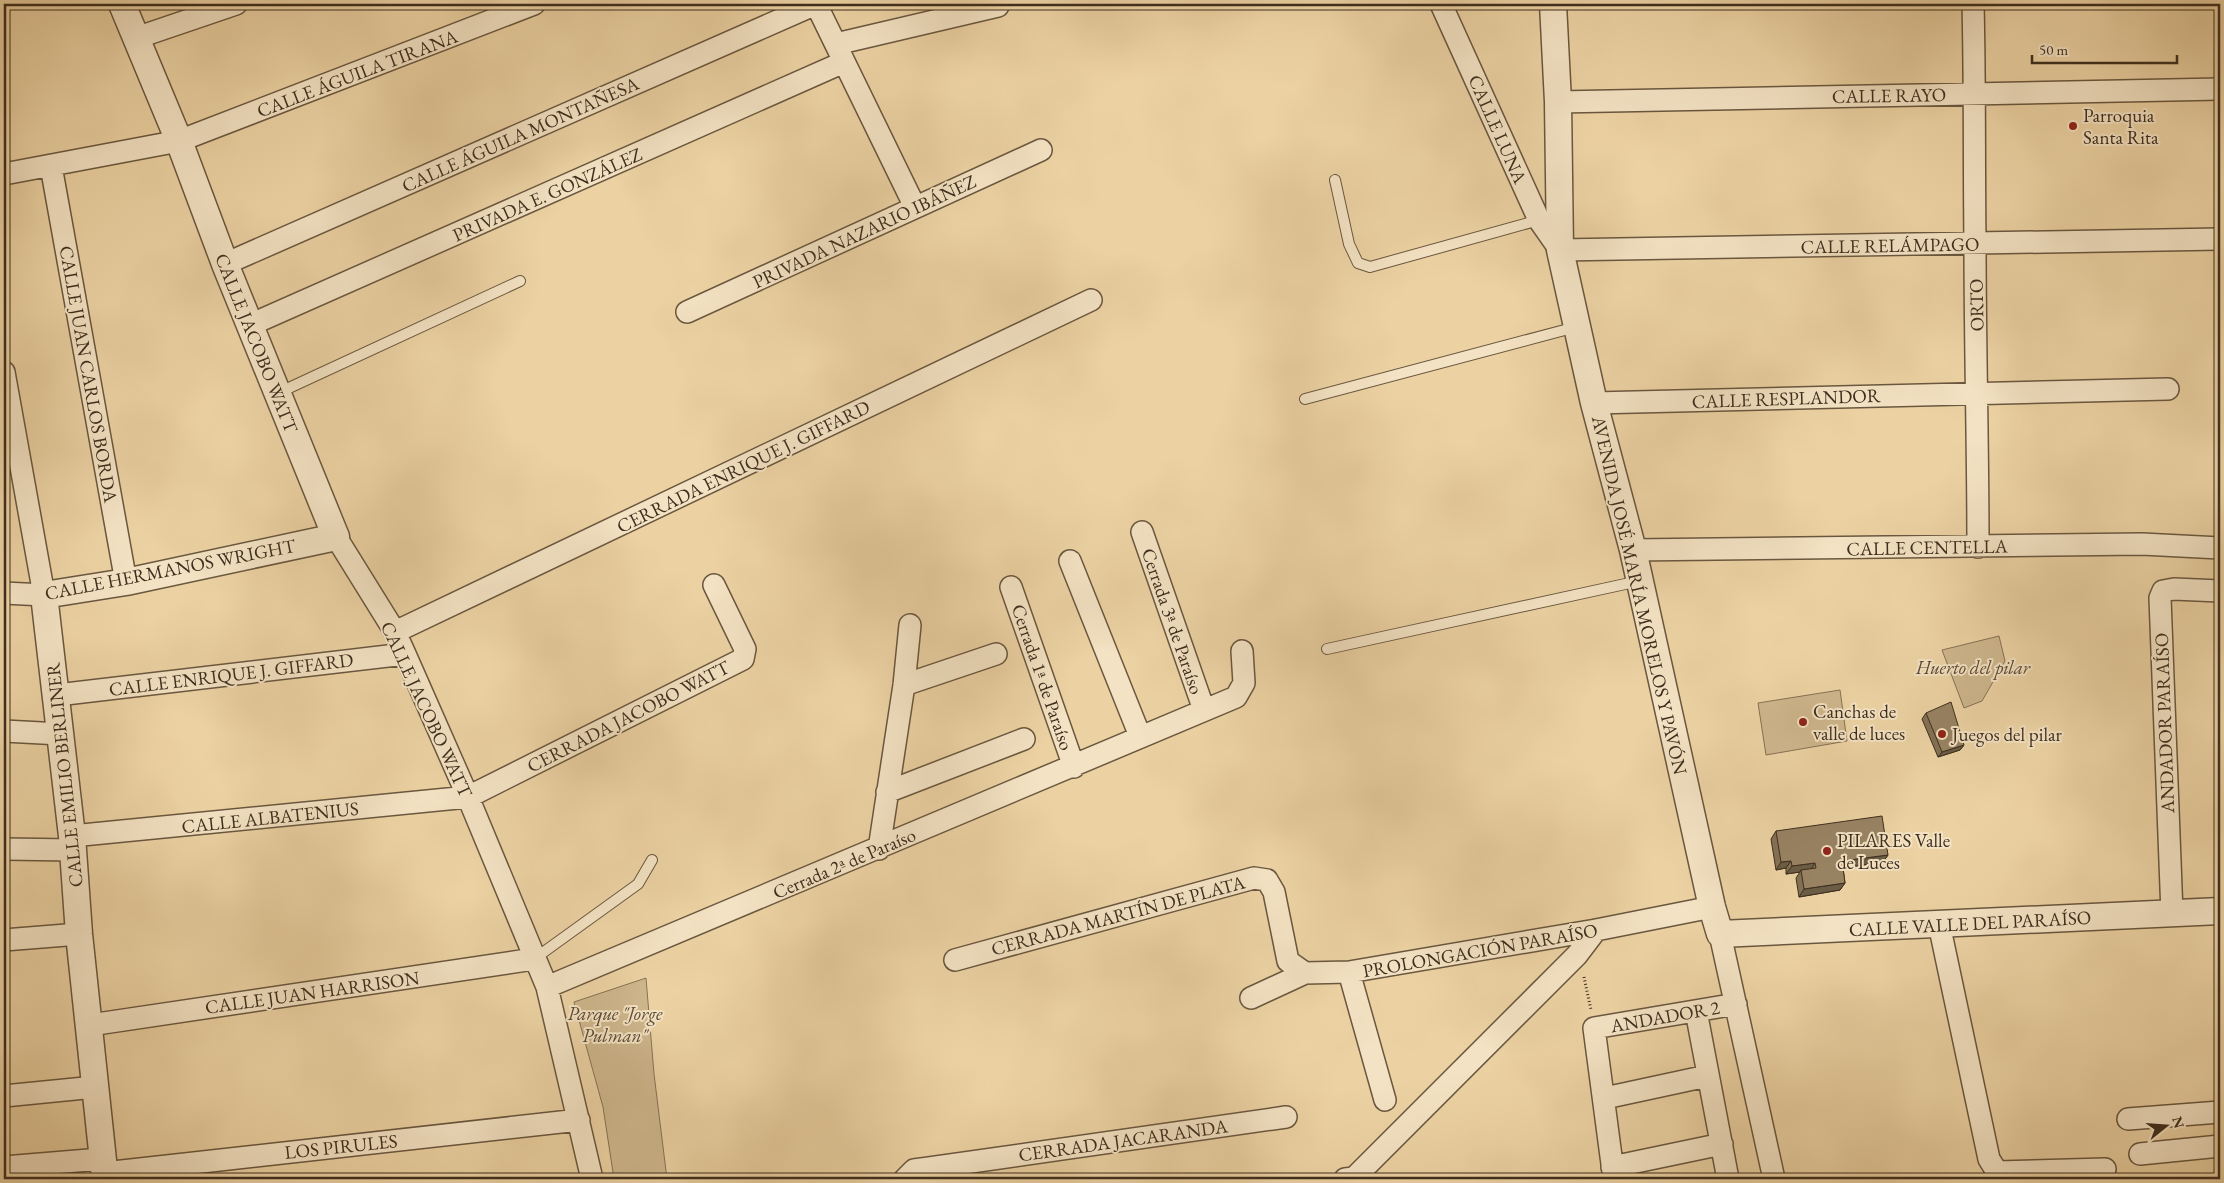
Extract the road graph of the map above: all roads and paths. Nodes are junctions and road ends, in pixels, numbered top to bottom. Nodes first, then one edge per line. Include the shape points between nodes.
1 (122, 4) edge
2 (236, 4) edge
3 (534, 4) edge
4 (816, 4) edge
5 (1441, 4) edge
6 (1554, 4) edge
7 (1973, 4) edge
8 (998, 6) dead end
9 (136, 38) junction
10 (840, 53) junction
11 (2220, 89) edge
12 (1976, 92) junction
13 (1558, 102) junction
14 (179, 141) junction
15 (1041, 150) dead end
16 (51, 166) junction
17 (4, 174) edge
18 (1335, 180) dead end
19 (916, 207) junction
20 (1539, 220) junction
21 (2220, 238) edge
22 (1975, 244) junction
23 (1560, 250) junction
24 (225, 264) junction
25 (520, 281) dead end
26 (1091, 300) dead end
27 (687, 312) dead end
28 (250, 325) junction
29 (1577, 327) junction
30 (4, 372) edge
31 (2168, 389) dead end
32 (1978, 392) junction
33 (277, 393) junction
34 (1305, 399) dead end
35 (1594, 403) junction
36 (1142, 532) dead end
37 (336, 537) junction
38 (1978, 547) junction
39 (2220, 548) edge
40 (1633, 550) junction
41 (1070, 561) dead end
42 (1639, 580) junction
43 (126, 582) junction
44 (714, 585) dead end
45 (1012, 587) dead end
46 (2220, 591) edge
47 (4, 593) edge
48 (44, 595) junction
49 (910, 625) dead end
50 (395, 632) junction
51 (1327, 648) dead end
52 (1242, 651) dead end
53 (405, 654) junction
54 (996, 654) dead end
55 (904, 685) junction
56 (57, 695) junction
57 (1204, 710) junction
58 (4, 731) edge
59 (61, 734) junction
60 (1140, 736) junction
61 (1024, 739) dead end
62 (1074, 766) junction
63 (887, 792) junction
64 (468, 797) junction
65 (73, 843) junction
66 (4, 849) edge
67 (879, 849) junction
68 (652, 860) dead end
69 (1712, 907) junction
70 (2220, 911) edge
71 (2172, 914) junction
72 (1939, 924) junction
73 (1596, 930) junction
74 (79, 934) junction
75 (1720, 934) junction
76 (4, 940) edge
77 (534, 959) junction
78 (955, 960) dead end
79 (1305, 972) junction
80 (1349, 972) junction
81 (547, 987) junction
82 (1251, 998) dead end
83 (1736, 1004) junction
84 (1696, 1011) junction
85 (90, 1024) junction
86 (1707, 1076) junction
87 (95, 1087) junction
88 (4, 1096) edge
89 (1604, 1098) junction
90 (1385, 1100) dead end
91 (2220, 1112) edge
92 (1286, 1117) dead end
93 (2128, 1119) dead end
94 (579, 1120) junction
95 (1722, 1144) junction
96 (2220, 1146) edge
97 (2140, 1154) dead end
98 (4, 1167) edge
99 (2105, 1169) dead end
100 (103, 1170) edge
101 (1613, 1173) edge
102 (592, 1179) edge
103 (905, 1179) edge
104 (1352, 1179) edge
105 (1728, 1179) edge
106 (1774, 1179) edge

1 - 9 street, CALLE JACOBO WATT
2 - 9 street
3 - 14 street, CALLE ÁGUILA TIRANA
4 - 10 street
4 - 24 street, CALLE ÁGUILA MONTAÑESA
5 - 20 street, CALLE LUNA
6 - 13 street, AVENIDA JOSÉ MARÍA MORELOS Y PAVÓN
7 - 12 street, ORTO
8 - 10 street, PRIVADA E. GONZÁLEZ
9 - 14 street, CALLE JACOBO WATT
10 - 19 street
10 - 28 street, PRIVADA E. GONZÁLEZ
11 - 12 street, CALLE RAYO
12 - 13 street, CALLE RAYO
12 - 22 street, ORTO
13 - 23 street, AVENIDA JOSÉ MARÍA MORELOS Y PAVÓN
14 - 16 street, CALLE ÁGUILA TIRANA
14 - 24 street, CALLE JACOBO WATT
15 - 19 street, PRIVADA NAZARIO IBÁÑEZ
16 - 17 street, CALLE ÁGUILA TIRANA
16 - 43 street, CALLE JUAN CARLOS BORDA
18 - 20 lane via 1349,244 1358,263 1370,267
19 - 27 street, PRIVADA NAZARIO IBÁÑEZ
20 - 23 street, CALLE LUNA
21 - 22 street, CALLE RELÁMPAGO
22 - 23 street, CALLE RELÁMPAGO
22 - 32 street, ORTO
23 - 29 street, AVENIDA JOSÉ MARÍA MORELOS Y PAVÓN
24 - 28 street, CALLE JACOBO WATT
25 - 33 lane
26 - 50 street, CERRADA ENRIQUE J. GIFFARD
28 - 33 street, CALLE JACOBO WATT
29 - 34 lane
29 - 35 street, AVENIDA JOSÉ MARÍA MORELOS Y PAVÓN
30 - 48 street, CALLE EMILIO BERLINER
31 - 32 street, CALLE RESPLANDOR
32 - 35 street, CALLE RESPLANDOR
32 - 38 street, ORTO
33 - 37 street, CALLE JACOBO WATT
35 - 40 street, AVENIDA JOSÉ MARÍA MORELOS Y PAVÓN
36 - 57 street, Cerrada 3ª de Paraíso
37 - 43 street, CALLE HERMANOS WRIGHT
37 - 50 street, CALLE JACOBO WATT
38 - 39 street, CALLE CENTELLA via 2142,544
38 - 40 street, CALLE CENTELLA
40 - 42 street, AVENIDA JOSÉ MARÍA MORELOS Y PAVÓN
41 - 60 street
42 - 51 lane
42 - 69 street, AVENIDA JOSÉ MARÍA MORELOS Y PAVÓN
43 - 48 street, CALLE HERMANOS WRIGHT
44 - 64 street, CERRADA JACOBO WATT via 745,649 743,658
45 - 62 street, Cerrada 1ª de Paraíso
46 - 71 street, ANDADOR PARAÍSO via 2174,589 2163,591 2160,598
47 - 48 street, CALLE HERMANOS WRIGHT
48 - 56 street, CALLE EMILIO BERLINER
49 - 55 street
50 - 53 street, CALLE JACOBO WATT
52 - 57 street, Cerrada 2ª de Paraíso via 1244,683 1236,697
53 - 56 street, CALLE ENRIQUE J. GIFFARD
53 - 64 street, CALLE JACOBO WATT
54 - 55 street
55 - 63 street
56 - 59 street, CALLE EMILIO BERLINER
57 - 60 street, Cerrada 2ª de Paraíso
58 - 59 street
59 - 65 street, CALLE EMILIO BERLINER
60 - 62 street, Cerrada 2ª de Paraíso
61 - 63 street
62 - 67 street, Cerrada 2ª de Paraíso
63 - 67 street
64 - 65 street, CALLE ALBATENIUS
64 - 77 street, CALLE JACOBO WATT
65 - 66 street, CALLE ALBATENIUS
65 - 74 street, CALLE EMILIO BERLINER
67 - 81 street, Cerrada 2ª de Paraíso
68 - 77 lane via 638,884
69 - 73 street, PROLONGACIÓN PARAÍSO
69 - 75 street, AVENIDA JOSÉ MARÍA MORELOS Y PAVÓN
70 - 71 street, CALLE VALLE DEL PARAÍSO
71 - 72 street, CALLE VALLE DEL PARAÍSO
72 - 75 street, CALLE VALLE DEL PARAÍSO
72 - 99 street via 1989,1159 1997,1172
73 - 80 street, PROLONGACIÓN PARAÍSO
73 - 104 street via 1577,955
74 - 76 street
74 - 85 street, CALLE EMILIO BERLINER
75 - 83 street, AVENIDA JOSÉ MARÍA MORELOS Y PAVÓN
77 - 81 street, CALLE JACOBO WATT
77 - 85 street, CALLE JUAN HARRISON
78 - 79 street, CERRADA MARTÍN DE PLATA via 1254,878 1267,880 1274,892 1288,961
79 - 80 street, PROLONGACIÓN PARAÍSO
79 - 82 street, PROLONGACIÓN PARAÍSO
80 - 90 street
81 - 94 street, CALLE JACOBO WATT
83 - 84 street, ANDADOR 2
83 - 106 street, AVENIDA JOSÉ MARÍA MORELOS Y PAVÓN
84 - 86 street
84 - 89 street, ANDADOR 2 via 1594,1028
85 - 87 street, CALLE EMILIO BERLINER
86 - 89 street
86 - 95 street
87 - 88 street
87 - 100 street, CALLE EMILIO BERLINER
89 - 101 street
91 - 93 street
92 - 103 street, CERRADA JACARANDA via 914,1170
94 - 100 street, LOS PIRULES
94 - 102 street, CALLE JACOBO WATT
95 - 101 street
95 - 105 street
96 - 97 street
98 - 100 street, LOS PIRULES

